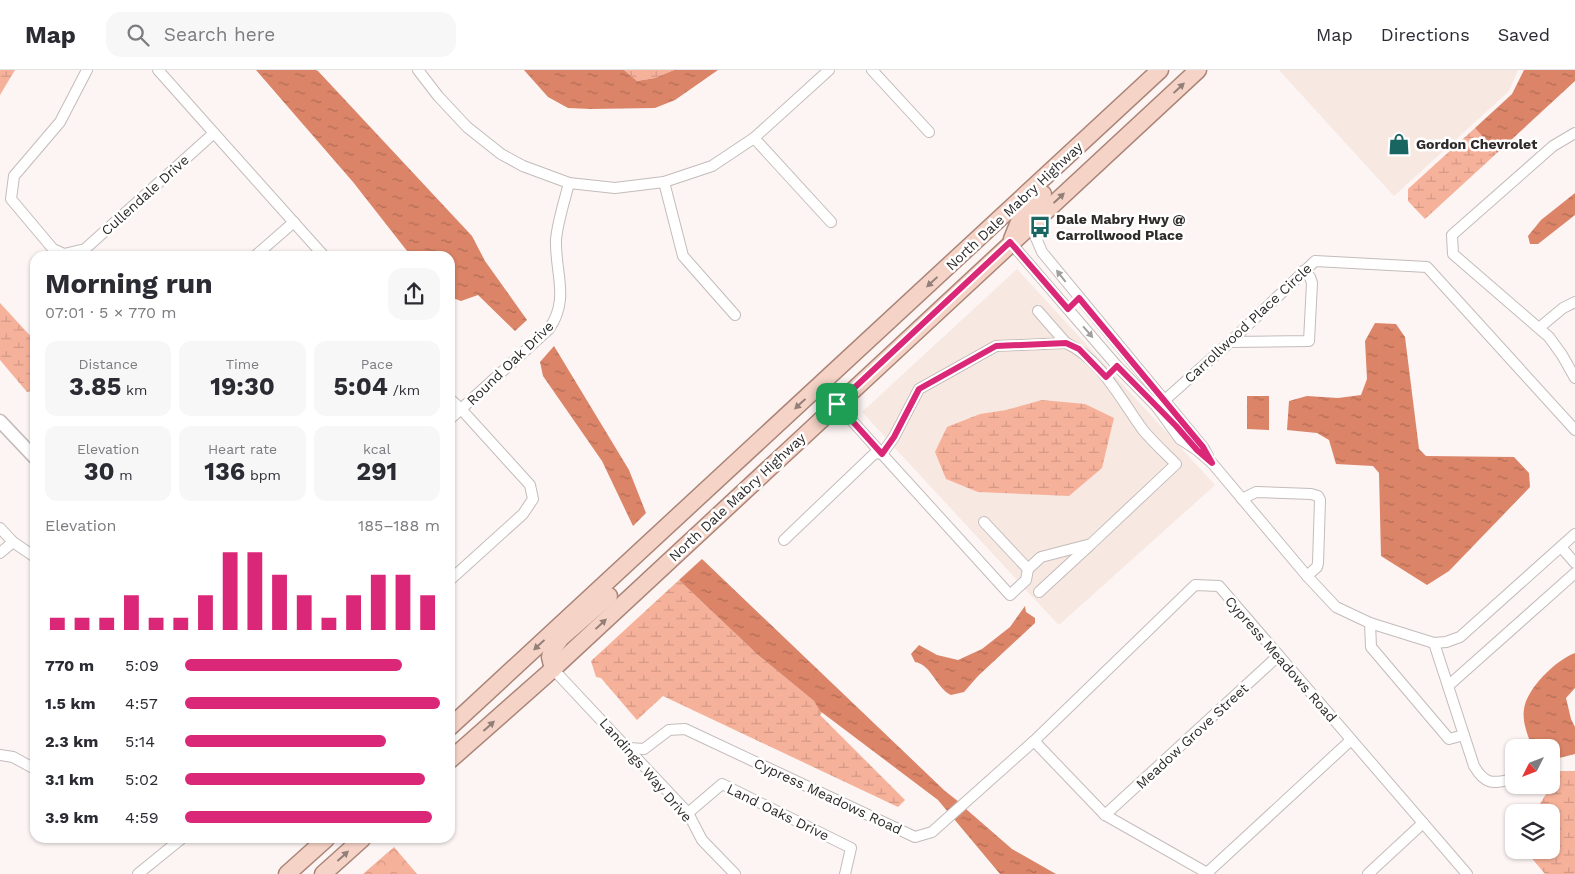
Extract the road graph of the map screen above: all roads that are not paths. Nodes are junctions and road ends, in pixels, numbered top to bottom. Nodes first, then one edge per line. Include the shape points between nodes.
1 (87, 70) edge
2 (158, 70) edge
3 (418, 70) edge
4 (829, 70) edge
5 (872, 70) edge
6 (1160, 70) edge
7 (1169, 70) edge
8 (1198, 70) edge
9 (929, 132) dead end
10 (214, 133) junction
11 (1575, 133) edge
12 (754, 138) junction
13 (664, 182) junction
14 (569, 183) junction
15 (294, 222) junction
16 (832, 222) dead end
17 (1030, 224) junction
18 (1010, 242) junction
19 (57, 251) edge
20 (77, 251) edge
21 (261, 251) edge
22 (320, 251) edge
23 (1303, 272) junction
24 (1079, 298) junction
25 (1575, 302) edge
26 (1068, 309) junction
27 (1038, 311) dead end
28 (735, 314) dead end
29 (1539, 328) junction
30 (1230, 342) junction
31 (1066, 343) junction
32 (1126, 355) junction
33 (1117, 366) junction
34 (1106, 377) junction
35 (1575, 378) edge
36 (1160, 403) junction
37 (455, 404) edge
38 (837, 404) junction
39 (461, 409) junction
40 (455, 414) edge
41 (0, 421) edge
42 (1575, 430) edge
43 (30, 453) edge
44 (882, 454) junction
45 (1212, 463) junction
46 (1242, 499) junction
47 (695, 501) junction
48 (984, 522) dead end
49 (0, 528) edge
50 (1575, 534) edge
51 (784, 540) dead end
52 (13, 542) junction
53 (1090, 544) junction
54 (1561, 547) junction
55 (0, 553) edge
56 (30, 554) edge
57 (1575, 563) edge
58 (1028, 569) junction
59 (1575, 573) edge
60 (455, 575) edge
61 (1307, 576) junction
62 (1040, 592) dead end
63 (1370, 623) junction
64 (1434, 643) junction
65 (1278, 656) junction
66 (553, 669) junction
67 (1448, 686) junction
68 (455, 722) edge
69 (1464, 736) junction
70 (1351, 740) junction
71 (1034, 741) junction
72 (629, 748) junction
73 (0, 755) edge
74 (455, 755) edge
75 (30, 766) edge
76 (1505, 782) edge
77 (688, 813) junction
78 (1106, 815) junction
79 (1423, 823) junction
80 (171, 843) edge
81 (322, 843) edge
82 (358, 843) edge
83 (1208, 873) edge
84 (138, 874) edge
85 (287, 874) edge
86 (323, 874) edge
87 (735, 874) edge
88 (845, 874) edge
89 (1368, 874) edge
90 (1467, 874) edge

1 - 19 street, Cullendale Drive via 60,122 14,176 11,199
2 - 10 street
3 - 14 street via 467,127 501,154
4 - 12 street
5 - 9 street
6 -> 47 main road, North Dale Mabry Highway
7 - 18 main road via 1136,107 1030,206 1021,217
17 -> 8 main road, North Dale Mabry Highway
10 - 15 street
10 - 20 street, Cullendale Drive via 85,249
11 - 29 street via 1553,146 1452,235 1453,254
12 - 13 street via 712,166
12 - 16 street
13 - 14 street via 615,188
13 - 28 street via 683,256
14 - 39 street, Round Oak Drive via 556,239 561,299 557,318
15 - 21 street
15 - 22 street
17 - 18 main road, North Dale Mabry Highway
24 -> 17 street via 1042,252
18 - 26 street
18 - 38 main road, North Dale Mabry Highway
23 - 30 street, Carrollwood Place Circle
23 - 30 street via 1312,283 1309,340
23 - 42 street, Carrollwood Place Circle via 1315,261 1427,266
24 - 26 street
24 - 32 street
25 - 29 street
26 -> 33 street
27 - 31 street
29 - 35 street via 1562,355
30 - 36 street, Carrollwood Place Circle
31 - 34 street via 1079,349
31 - 44 street via 996,346 919,389
32 - 33 street
32 - 36 street
33 - 34 street
33 - 36 street
34 - 53 street via 1145,432 1176,464
36 - 45 street via 1203,447
36 - 45 street via 1180,439
37 - 39 street
38 - 44 street
66 -> 38 main road, North Dale Mabry Highway
39 - 40 street, Round Oak Drive
39 - 60 street via 530,484 533,499 523,514
41 - 43 street
44 - 51 street via 875,453
44 - 58 street via 1010,595 1026,580
45 - 46 street
46 - 61 street
46 - 61 street via 1256,492 1318,496 1318,563
47 - 66 main road via 675,534 561,638 550,657
47 -> 68 main road, North Dale Mabry Highway
48 - 58 street
49 - 52 street
50 - 54 street
52 - 55 street
52 - 56 street
53 - 58 street via 1041,557
53 - 62 street
54 - 57 street
54 - 64 street via 1460,637
59 - 67 street
61 - 63 street via 1336,607
63 - 64 street
63 - 69 street via 1371,647 1449,739
64 - 67 street
65 - 70 street, Cypress Meadows Road
65 - 71 street, Cypress Meadows Road via 1219,586 1196,585
65 - 78 street, Meadow Grove Street
66 - 72 street, Landings Way Drive
74 -> 66 main road, North Dale Mabry Highway
67 - 69 street
69 - 76 street via 1480,777 1493,784
70 - 79 street, Cypress Meadows Road
70 - 83 street
71 - 72 street, Cypress Meadows Road via 932,832 915,837 685,729 669,730 644,749
71 - 78 street
72 - 77 street, Landings Way Drive
73 - 75 street via 13,757
77 - 87 street, Landings Way Drive via 702,840
77 - 88 street, Land Oaks Drive via 722,784 851,848
78 - 83 street
79 - 89 street
79 - 90 street, Cypress Meadows Road
80 - 84 street
81 - 85 main road
86 -> 82 main road

